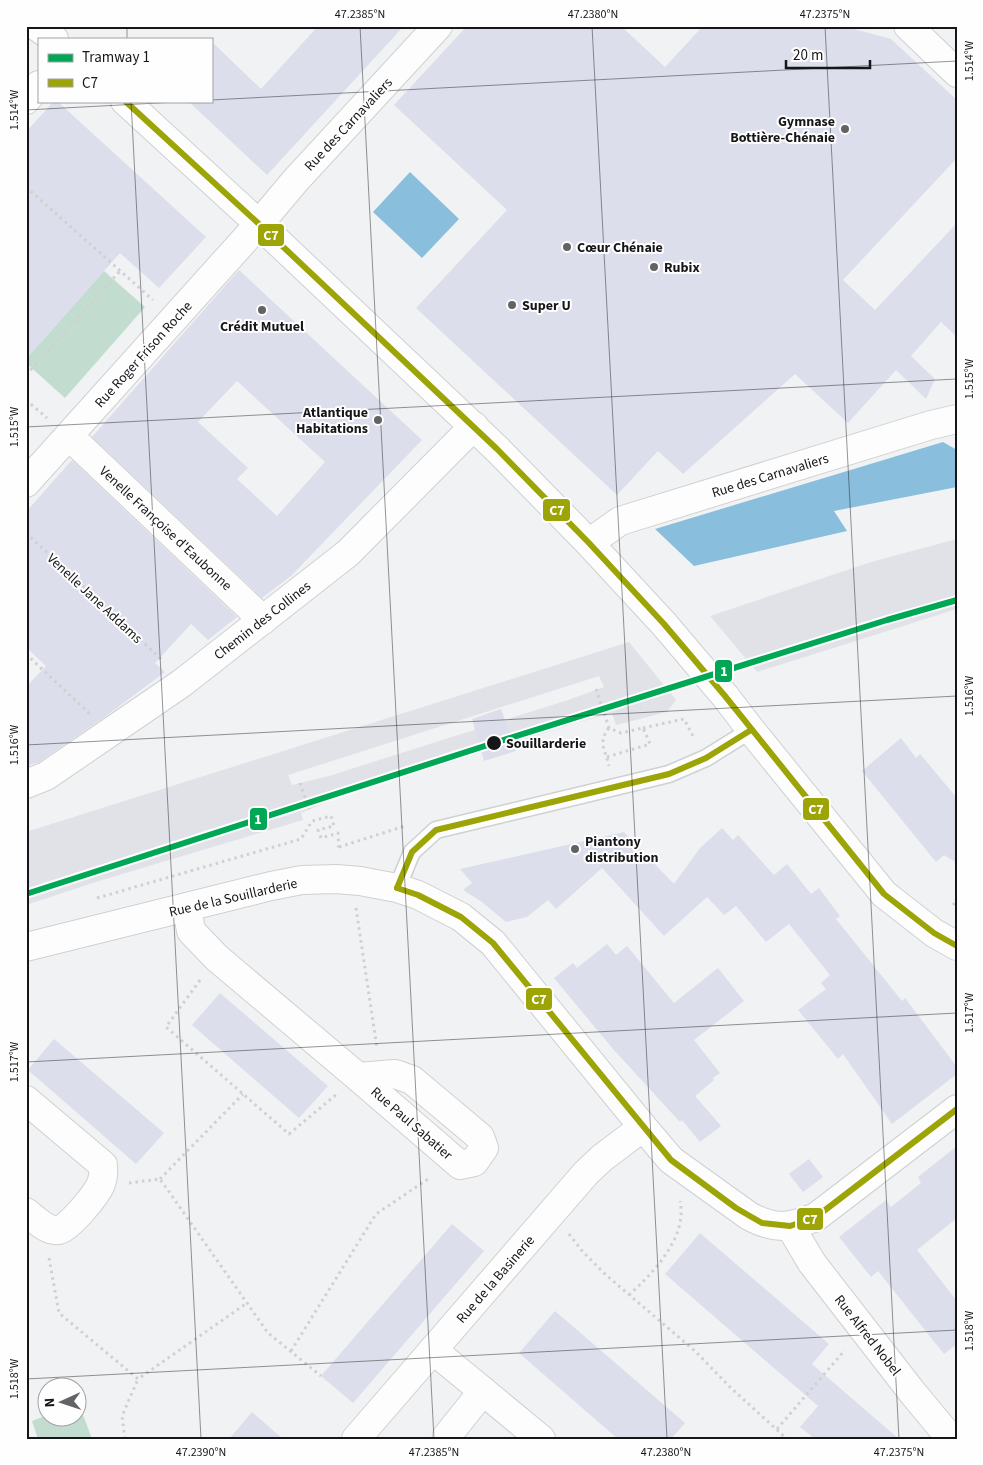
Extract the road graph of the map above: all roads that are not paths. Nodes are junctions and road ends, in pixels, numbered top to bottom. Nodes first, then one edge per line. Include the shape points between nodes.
1 (36, 26) edge
2 (438, 26) edge
3 (908, 26) edge
4 (53, 38) edge
5 (957, 72) edge
6 (38, 86) edge
7 (26, 100) edge
8 (126, 102) edge
9 (260, 224) junction
10 (957, 419) edge
11 (474, 426) junction
12 (69, 436) junction
13 (26, 484) edge
14 (589, 543) junction
15 (262, 620) junction
16 (751, 730) junction
17 (26, 784) edge
18 (397, 888) junction
19 (187, 907) junction
20 (957, 946) edge
21 (26, 948) edge
22 (957, 950) edge
23 (957, 968) edge
24 (26, 1100) edge
25 (957, 1109) edge
26 (643, 1127) junction
27 (454, 1161) road end
28 (34, 1219) edge
29 (790, 1226) junction
30 (433, 1350) junction
31 (483, 1391) junction
32 (356, 1439) edge
33 (448, 1439) edge
34 (541, 1439) edge
35 (951, 1439) edge

1 - 4 street
2 - 9 street, Rue des Carnavaliers
3 - 5 street
6 - 7 street
8 - 9 street
9 - 11 street
9 - 12 street, Rue Roger Frison Roche
10 - 14 street, Rue des Carnavaliers via 620,521
11 - 14 street
11 - 15 street, Chemin des Collines via 348,553
12 - 13 street, Rue Roger Frison Roche
12 - 15 street, Venelle Françoise d'Eaubonne
14 - 16 street via 698,663
15 - 17 street, Chemin des Collines via 182,683 123,724 46,776
16 - 18 lane via 706,758 669,774 436,830 412,852
16 - 20 street via 884,894 934,933
18 - 19 street, Rue de la Souillarderie via 360,881 302,880
18 - 26 street, Rue de la Souillarderie via 461,917 493,943
19 - 21 street, Rue de la Souillarderie
19 - 27 street, Rue Paul Sabatier via 191,930 217,958 370,1076
22 - 23 street
24 - 28 street via 103,1166 104,1175 99,1188 68,1226 57,1230
25 - 29 street, Rue de la Souillarderie via 831,1207 816,1217
26 - 29 street, Rue de la Souillarderie via 672,1160 736,1208 762,1223
26 - 30 street, Rue de la Basinerie via 586,1173
29 - 35 street, Rue Alfred Nobel via 812,1263
30 - 31 street
30 - 32 street, Rue de la Basinerie
31 - 33 street via 447,1436
31 - 34 street

